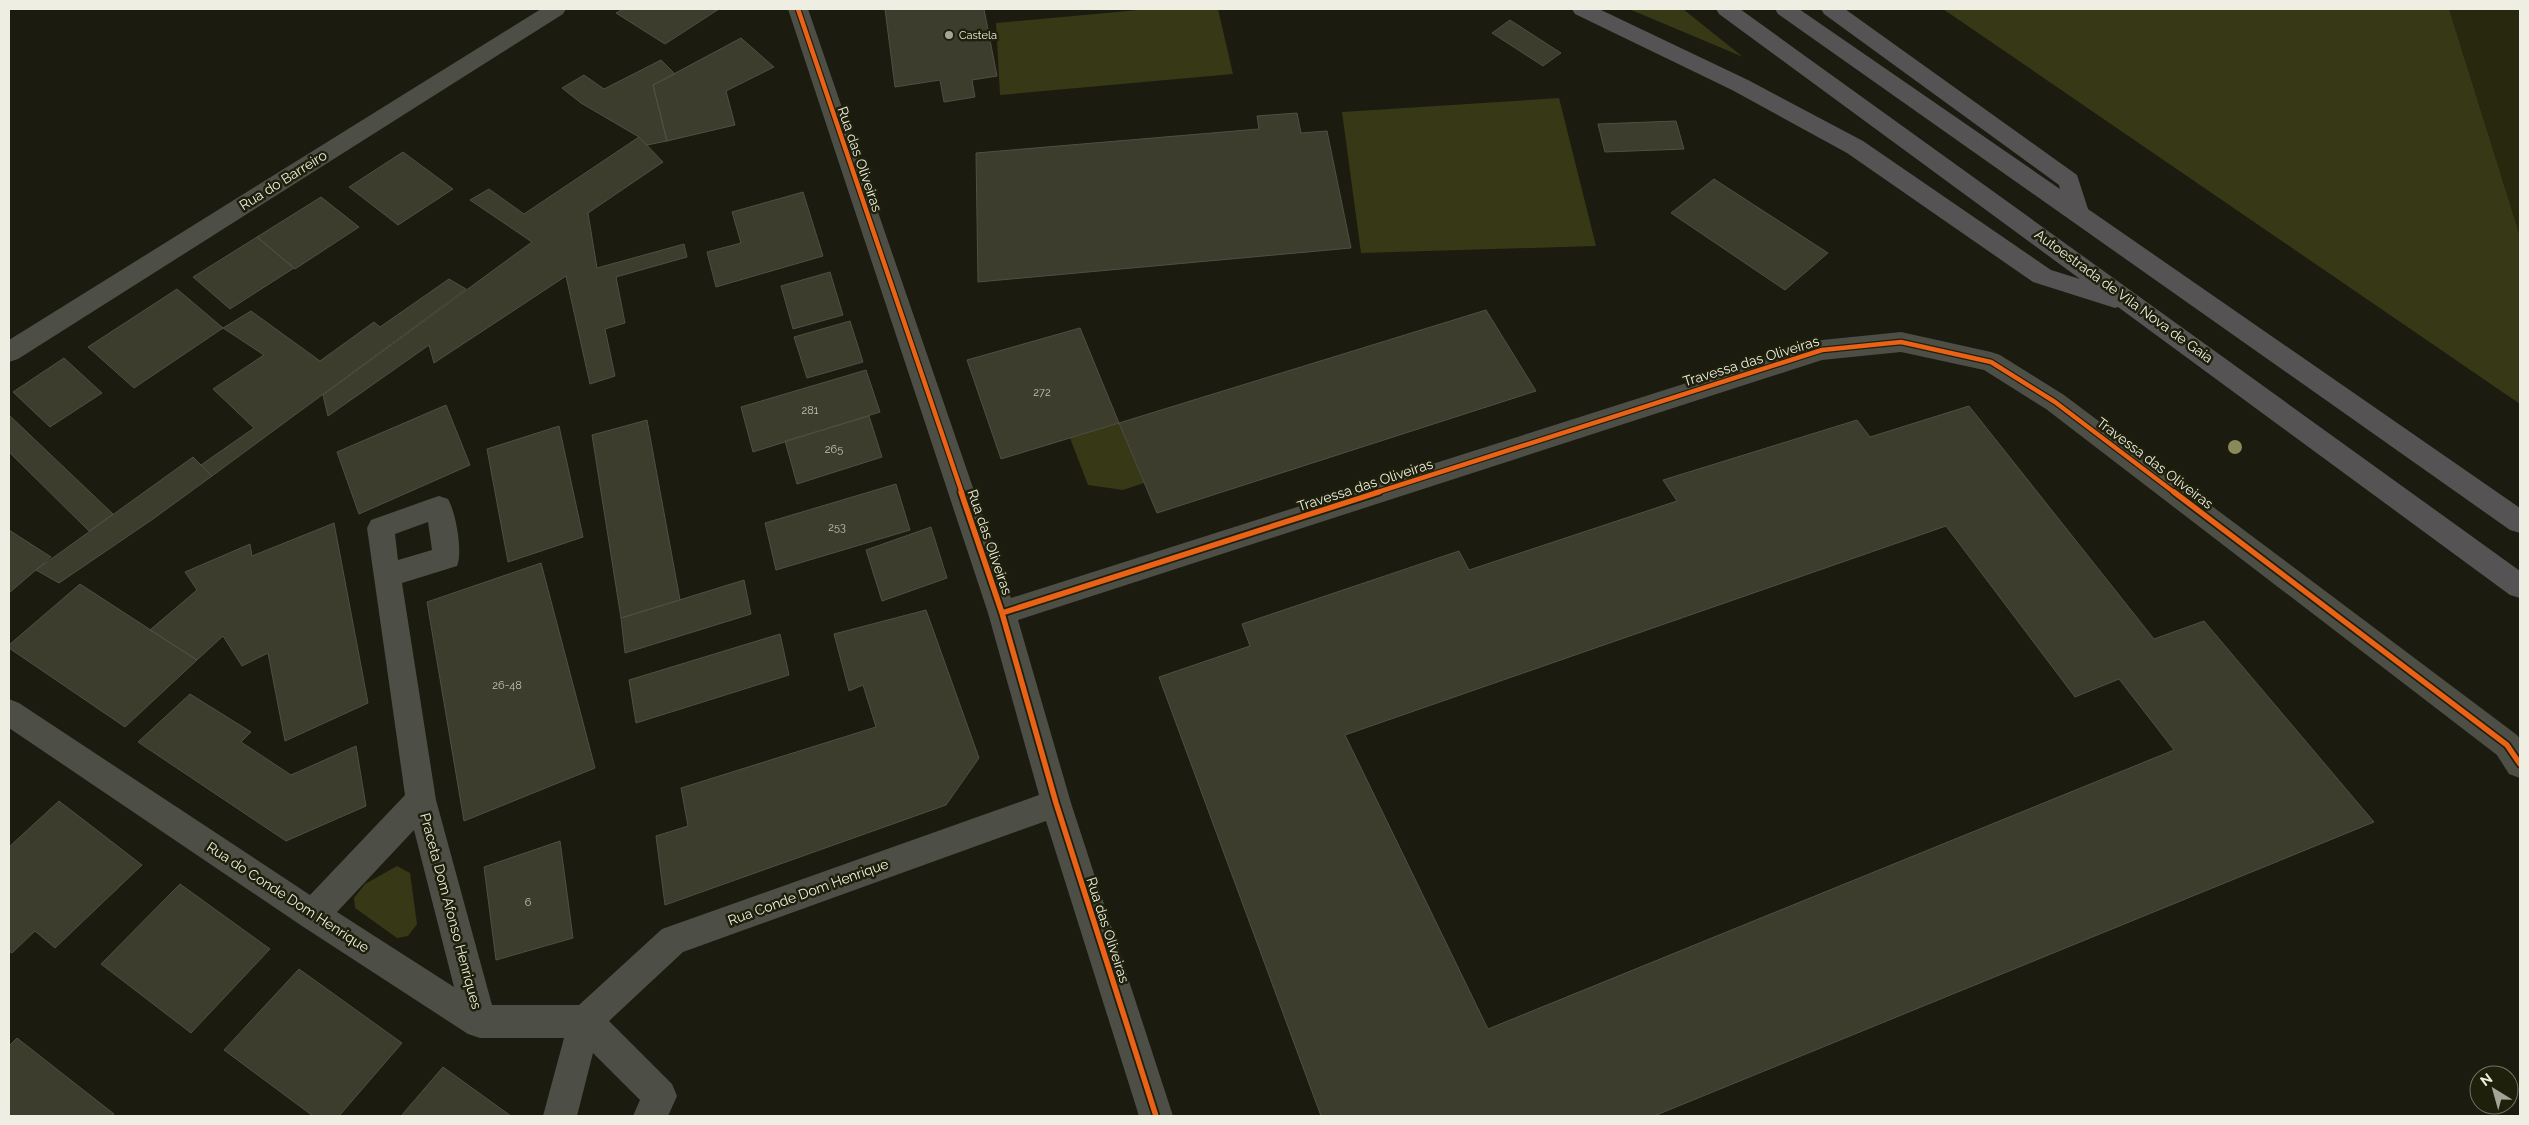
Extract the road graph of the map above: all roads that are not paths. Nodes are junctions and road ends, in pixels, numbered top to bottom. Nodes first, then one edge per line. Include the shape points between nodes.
1 (556, 9) edge
2 (798, 9) edge
3 (1582, 9) edge
4 (1726, 9) edge
5 (1785, 9) edge
6 (1831, 9) edge
7 (2078, 214) junction
8 (2138, 306) junction
9 (9, 352) edge
10 (2520, 522) edge
11 (387, 575) dead end
12 (2520, 586) edge
13 (1002, 613) junction
14 (9, 712) edge
15 (2520, 764) edge
16 (421, 800) junction
17 (1056, 803) junction
18 (313, 915) junction
19 (585, 1021) junction
20 (480, 1022) junction
21 (560, 1116) edge
22 (650, 1116) edge
23 (1156, 1116) edge

1 - 9 street, Rua do Barreiro
2 - 13 street, Rua das Oliveiras
3 - 8 highway via 1740,85 1855,147 2042,276
4 - 8 highway, Autoestrada de Vila Nova de Gaia
5 - 7 highway
6 - 7 highway via 2069,181
7 - 10 highway
8 - 12 highway, Autoestrada de Vila Nova de Gaia
11 - 16 street, Praceta Dom Afonso Henriques
13 - 15 street, Travessa das Oliveiras via 1822,350 1901,342 1991,362 2055,402 2507,745
13 - 17 street, Rua das Oliveiras
14 - 18 street, Rua do Conde Dom Henrique
16 - 18 street, Praceta Dom Afonso Henriques
16 - 20 street, Praceta Dom Afonso Henriques
17 - 19 street, Rua Conde Dom Henrique via 672,940
17 - 23 street, Rua das Oliveiras
18 - 20 street, Rua do Conde Dom Henrique
19 - 20 street
19 - 21 street
19 - 22 street via 660,1096

